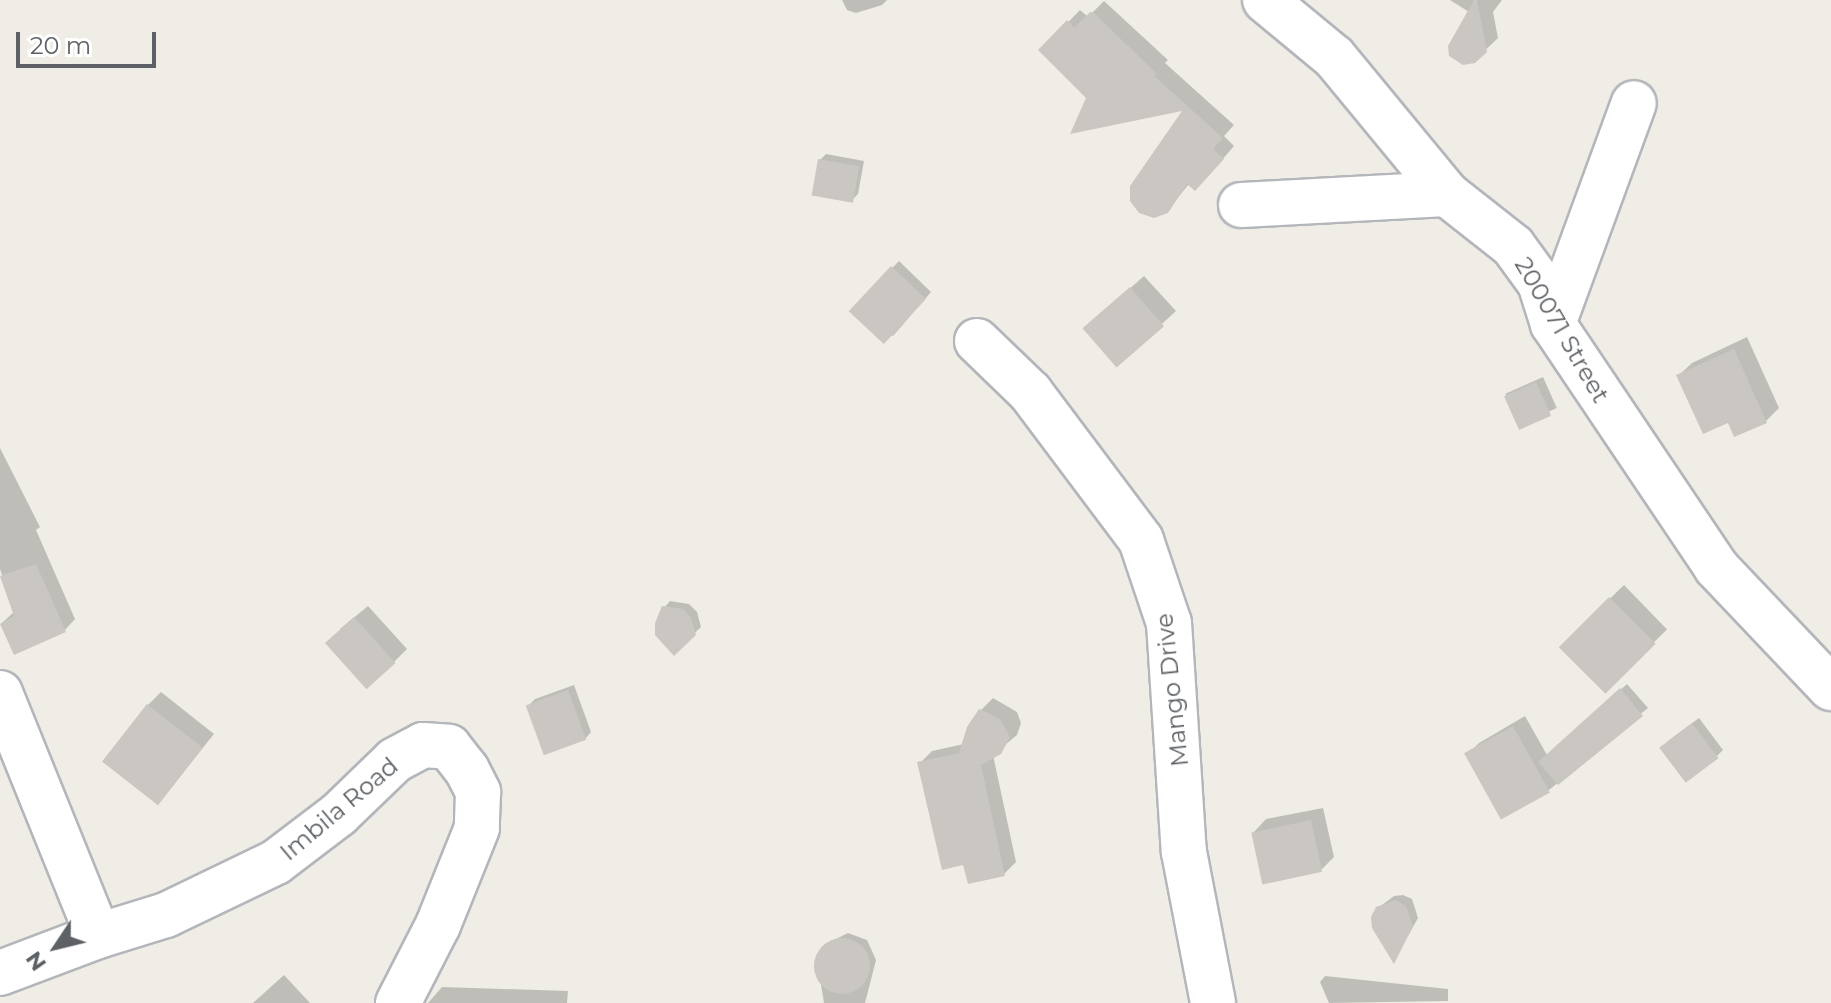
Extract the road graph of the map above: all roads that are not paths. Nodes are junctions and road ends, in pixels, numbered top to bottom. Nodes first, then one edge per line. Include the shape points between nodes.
1 (1265, 0) edge
2 (1634, 103) dead end
3 (1447, 194) junction
4 (1241, 205) dead end
5 (1553, 324) junction
6 (977, 341) dead end
7 (1831, 688) edge
8 (0, 693) edge
9 (98, 936) junction
10 (0, 973) edge
11 (398, 1003) edge
12 (1213, 1003) edge

1 - 3 street, 200071 Street via 1334,57
2 - 5 street
3 - 4 street
3 - 5 street, 200071 Street via 1513,246 1540,283
5 - 7 street, 200071 Street via 1716,567
6 - 12 street, Mango Drive via 1030,392 1141,540 1169,623 1184,852
8 - 9 street
9 - 10 street, Imbila Road
9 - 11 street, Imbila Road via 166,915 276,862 338,815 395,760 423,745 449,747 478,792 477,828 438,925

